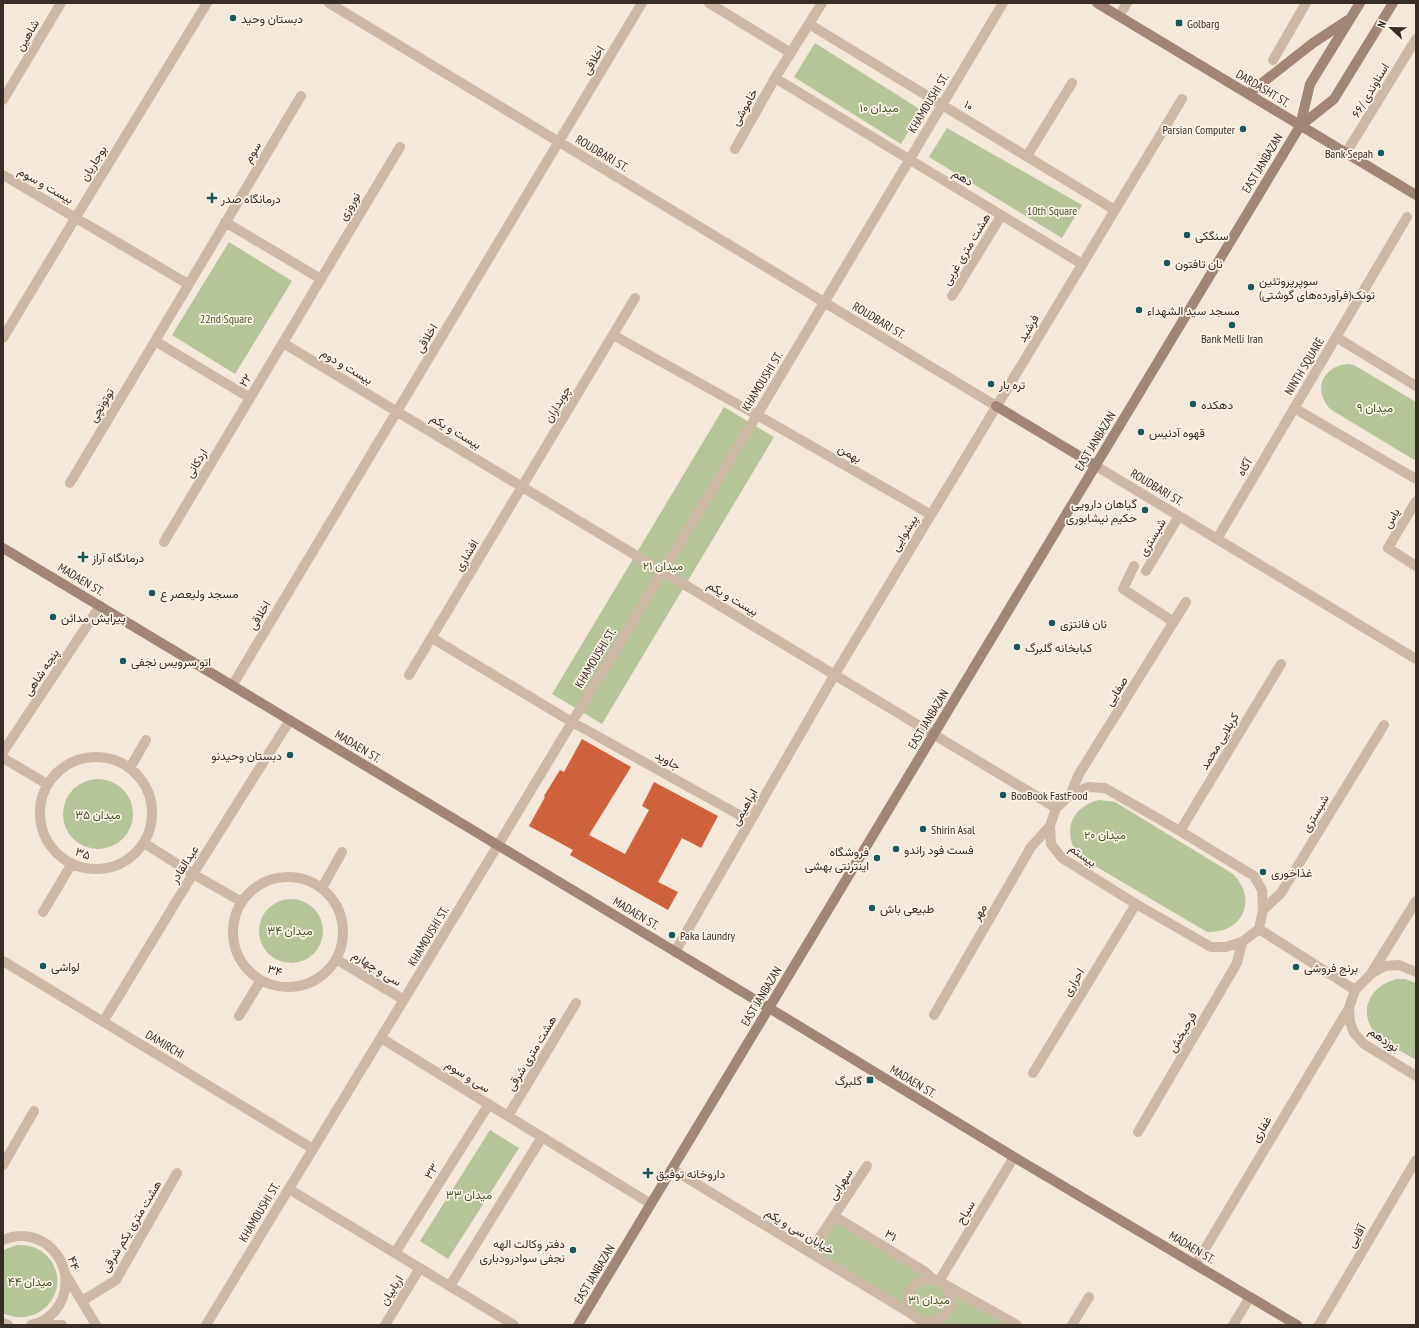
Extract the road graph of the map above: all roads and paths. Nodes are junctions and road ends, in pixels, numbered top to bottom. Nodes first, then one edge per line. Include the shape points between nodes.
1 (61, 3) edge
2 (207, 3) edge
3 (329, 3) edge
4 (642, 3) edge
5 (709, 3) edge
6 (822, 3) edge
7 (1003, 3) edge
8 (1097, 3) edge
9 (1128, 3) edge
10 (1306, 3) edge
11 (1360, 3) edge
12 (1393, 3) edge
13 (1119, 16) junction
14 (1352, 18) junction
15 (809, 24) junction
16 (1416, 39) edge
17 (791, 53) junction
18 (1273, 60) dead end
19 (775, 78) junction
20 (1072, 83) dead end
21 (1248, 94) junction
22 (301, 96) dead end
23 (1182, 99) dead end
24 (3, 100) edge
25 (942, 105) junction
26 (1300, 126) junction
27 (559, 142) junction
28 (400, 147) dead end
29 (736, 148) dead end
30 (1346, 154) junction
31 (1028, 156) junction
32 (909, 160) junction
33 (3, 175) edge
34 (1416, 195) edge
35 (1115, 210) junction
36 (1001, 216) junction
37 (1407, 216) dead end
38 (76, 217) junction
39 (225, 222) junction
40 (1082, 264) junction
41 (321, 279) junction
42 (188, 284) junction
43 (952, 296) dead end
44 (635, 298) dead end
45 (824, 302) junction
46 (613, 335) junction
47 (1336, 337) junction
48 (3, 338) edge
49 (154, 341) junction
50 (283, 343) junction
51 (1416, 386) edge
52 (250, 398) junction
53 (996, 406) junction
54 (1294, 408) junction
55 (397, 411) junction
56 (757, 415) junction
57 (1096, 466) junction
58 (1416, 479) edge
59 (70, 483) dead end
60 (522, 486) junction
61 (1416, 501) edge
62 (930, 514) junction
63 (1179, 516) junction
64 (1216, 539) junction
65 (164, 542) dead end
66 (3, 548) edge
67 (1134, 566) dead end
68 (1416, 566) edge
69 (663, 571) junction
70 (1146, 571) dead end
71 (1186, 602) dead end
72 (100, 606) junction
73 (1174, 622) junction
74 (432, 638) junction
75 (1416, 659) edge
76 (1281, 664) dead end
77 (835, 674) junction
78 (409, 675) dead end
79 (232, 686) junction
80 (290, 720) junction
81 (572, 722) junction
82 (1384, 725) dead end
83 (934, 734) junction
84 (146, 740) dead end
85 (3, 752) edge
86 (3, 758) edge
87 (130, 768) junction
88 (47, 784) junction
89 (1070, 795) junction
90 (1056, 808) junction
91 (750, 822) junction
92 (1050, 826) junction
93 (1180, 831) junction
94 (144, 843) junction
95 (498, 845) junction
96 (342, 852) dead end
97 (71, 865) junction
98 (193, 874) junction
99 (322, 888) junction
100 (1416, 901) edge
101 (242, 902) junction
102 (1136, 904) junction
103 (1263, 910) junction
104 (43, 912) dead end
105 (1259, 929) junction
106 (1242, 942) junction
107 (675, 952) junction
108 (336, 959) junction
109 (4, 965) edge
110 (1416, 972) edge
111 (1371, 974) junction
112 (261, 980) junction
113 (1355, 990) junction
114 (404, 1000) junction
115 (576, 1003) dead end
116 (769, 1008) junction
117 (1349, 1008) junction
118 (934, 1015) dead end
119 (239, 1016) dead end
120 (103, 1022) junction
121 (381, 1038) junction
122 (1033, 1073) dead end
123 (1416, 1076) edge
124 (489, 1104) junction
125 (34, 1111) dead end
126 (508, 1116) junction
127 (1138, 1132) dead end
128 (542, 1137) junction
129 (313, 1149) junction
130 (1014, 1157) junction
131 (1416, 1160) edge
132 (3, 1165) edge
133 (867, 1166) dead end
134 (672, 1169) junction
135 (178, 1173) dead end
136 (289, 1189) junction
137 (651, 1204) junction
138 (834, 1216) junction
139 (5, 1238) edge
140 (810, 1252) junction
141 (395, 1253) junction
142 (1196, 1264) junction
143 (420, 1268) junction
144 (66, 1276) junction
145 (939, 1282) junction
146 (450, 1286) junction
147 (1250, 1296) junction
148 (1089, 1297) dead end
149 (82, 1301) junction
150 (914, 1319) edge
151 (3, 1323) edge
152 (930, 1323) edge
153 (34, 1324) edge
154 (8, 1325) edge
155 (62, 1325) edge
156 (96, 1325) edge
157 (206, 1325) edge
158 (385, 1325) edge
159 (514, 1325) edge
160 (578, 1325) edge
161 (1017, 1325) edge
162 (1072, 1325) edge
163 (1233, 1325) edge
164 (1297, 1325) edge
165 (1319, 1325) edge

1 - 24 street, شاهین
2 - 38 street, بوجاریان
3 - 27 street, ROUDBARI ST.
4 - 27 street, اخلاقی
5 - 17 street
6 - 15 street, خاموشی
7 - 25 street, KHAMOUSHI ST.
8 - 13 main road, DARDASHT ST.
9 - 13 street
10 - 18 street
11 - 14 main road
12 - 26 main road via 1334,99
13 - 21 main road, DARDASHT ST.
14 - 21 main road via 1313,43
14 - 26 main road via 1310,84
15 - 17 street, خاموشی
15 - 25 street, ۱۰
16 - 30 street, اسناوندی /۶۶
17 - 19 street, خاموشی
19 - 29 street, خاموشی
19 - 32 street, دهم
20 - 31 street
21 - 26 main road, DARDASHT ST.
22 - 39 street, سوم
23 - 35 street
25 - 31 street, ۱۰
25 - 32 street, KHAMOUSHI ST.
26 - 30 main road, DARDASHT ST.
26 - 57 main road, EAST JANBAZAN
27 - 45 street, ROUDBARI ST.
27 - 55 street, اخلاقی
28 - 41 street, نوروزی
30 - 34 main road, DARDASHT ST.
31 - 35 street, ۱۰
32 - 36 street, دهم
32 - 45 street, KHAMOUSHI ST.
33 - 38 street, بیست و سوم
35 - 40 street
36 - 40 street, دهم
36 - 43 street, هشت متری غربی
37 - 47 street
38 - 42 street
38 - 48 street, بوجاریان
39 - 41 street
39 - 42 street
40 - 53 street, فرشید
41 - 50 street, ۲۲
42 - 49 street
44 - 46 street, چوبداران
45 - 53 street, ROUDBARI ST.
45 - 56 street, KHAMOUSHI ST.
46 - 56 street
46 - 60 street, چوبداران
47 - 51 street, NINTH SQUARE
47 - 54 street, NINTH SQUARE
49 - 52 street, ۲۲
49 - 59 street, توتونچی
50 - 52 street, ۲۲
50 - 55 street, بیست و دوم
52 - 65 street, اردکانی
53 - 57 main road, ROUDBARI ST.
53 - 62 street, پیشوایی
54 - 58 street, NINTH SQUARE
54 - 64 street, آگاه
55 - 60 street, بیست و یکم
55 - 79 street, اخلاقی
56 - 62 street, بهمن
56 - 69 street, KHAMOUSHI ST.
57 - 63 street, ROUDBARI ST.
57 - 83 main road, EAST JANBAZAN
60 - 69 street, بیست و یکم
60 - 74 street, افشاری
61 - 68 street, یاس via 1388,548
62 - 77 street, پیشوایی
63 - 64 street, ROUDBARI ST.
63 - 70 street, شبستری
64 - 75 street, ROUDBARI ST.
66 - 72 main road, MADAEN ST.
67 - 73 street via 1123,589
69 - 77 street, بیست و یکم
69 - 81 street, KHAMOUSHI ST.
71 - 73 street, صفایی
72 - 79 main road, MADAEN ST.
72 - 85 street, پنجه شاهی
73 - 89 street, صفایی via 1079,774
74 - 78 street, افشاری
74 - 81 street
76 - 93 street, کربلایی محمد
77 - 83 street, بیست و یکم
77 - 91 street, ابراهیمی
79 - 80 main road, MADAEN ST.
80 - 95 main road, MADAEN ST.
80 - 98 street, عبدالقادر
81 - 91 street, جاوید
81 - 95 street, KHAMOUSHI ST.
82 - 103 street, شبستری via 1281,893
83 - 90 street, بیست و یکم
83 - 116 main road, EAST JANBAZAN
84 - 87 street
86 - 88 street
87 - 88 street, ۳۵ via 113,759 94,756 70,763
87 - 94 street, ۳۵ via 142,780 149,795 152,811 150,828
88 - 97 street, ۳۵ via 40,802 40,820 45,839 56,854
89 - 90 street, بیستم
89 - 93 street, بیستم via 1088,787 1105,788
90 - 92 street, بیستم
91 - 107 street, ابراهیمی
92 - 102 street, بیستم via 1052,844 1062,858
92 - 118 street, مهر via 1031,847
93 - 103 street, بیستم via 1254,876 1262,890
94 - 97 street, ۳۵ via 133,856 119,865 103,870 87,870
94 - 98 street
95 - 107 main road, MADAEN ST.
95 - 114 street, KHAMOUSHI ST.
96 - 99 street
97 - 104 street
98 - 101 street
98 - 120 street, عبدالقادر
99 - 101 street, ۳۴ via 306,879 288,877 270,880 254,888
99 - 108 street, ۳۴ via 333,899 340,913 343,928 342,944
100 - 111 street
101 - 112 street, ۳۴ via 235,918 236,948 247,968
102 - 106 street, بیستم via 1210,947 1226,947
102 - 122 street, احراری
103 - 105 street, بیستم
105 - 106 street, بیستم
105 - 113 street
106 - 127 street, فرحبخش via 1237,963
107 - 116 main road, MADAEN ST.
108 - 112 street, ۳۴ via 325,972 311,982 294,987 277,986
108 - 114 street, سی و چهارم
109 - 120 street, DAMIRCHI
110 - 111 street, نوزدهم via 1399,965 1385,966
111 - 113 street, نوزدهم
112 - 119 street
113 - 117 street, نوزدهم
114 - 121 street, KHAMOUSHI ST.
115 - 126 street, هشت متری شرقی
116 - 130 main road, MADAEN ST.
116 - 134 main road, EAST JANBAZAN
117 - 123 street, نوزدهم via 1354,1033 1364,1044
117 - 142 street, غفاری
120 - 129 street, DAMIRCHI
121 - 124 street, سی و سوم
121 - 129 street, KHAMOUSHI ST.
124 - 126 street, سی و سوم
124 - 141 street, ۳۳
125 - 132 street
126 - 128 street, سی و سوم
128 - 137 street, سی و سوم
128 - 146 street
129 - 136 street, KHAMOUSHI ST.
130 - 142 main road, MADAEN ST.
130 - 145 street, سیاح
131 - 165 street, آقایی
133 - 138 street, سهرابی
134 - 137 main road, EAST JANBAZAN
134 - 140 street, خیابان سی و یکم
135 - 149 street, هشت متری یکم شرقی via 116,1280
136 - 141 street
136 - 157 street, KHAMOUSHI ST.
137 - 160 main road, EAST JANBAZAN
138 - 140 street
138 - 145 street, ۳۱
139 - 144 street, ۴۴ via 25,1236 40,1240 52,1248 61,1261
140 - 150 street, خیابان سی و یکم
141 - 143 street
142 - 147 main road, MADAEN ST.
143 - 146 street
143 - 158 street, اربابیان
144 - 149 street
144 - 153 street, ۴۴ via 65,1291 60,1305 50,1316
145 - 150 street via 926,1279 914,1285 908,1297
145 - 152 street via 949,1291 950,1306 942,1318
145 - 161 street, ۳۱
146 - 159 street
147 - 163 street
147 - 164 main road, MADAEN ST.
148 - 162 street
149 - 156 street
150 - 152 street
151 - 154 street
153 - 155 street

